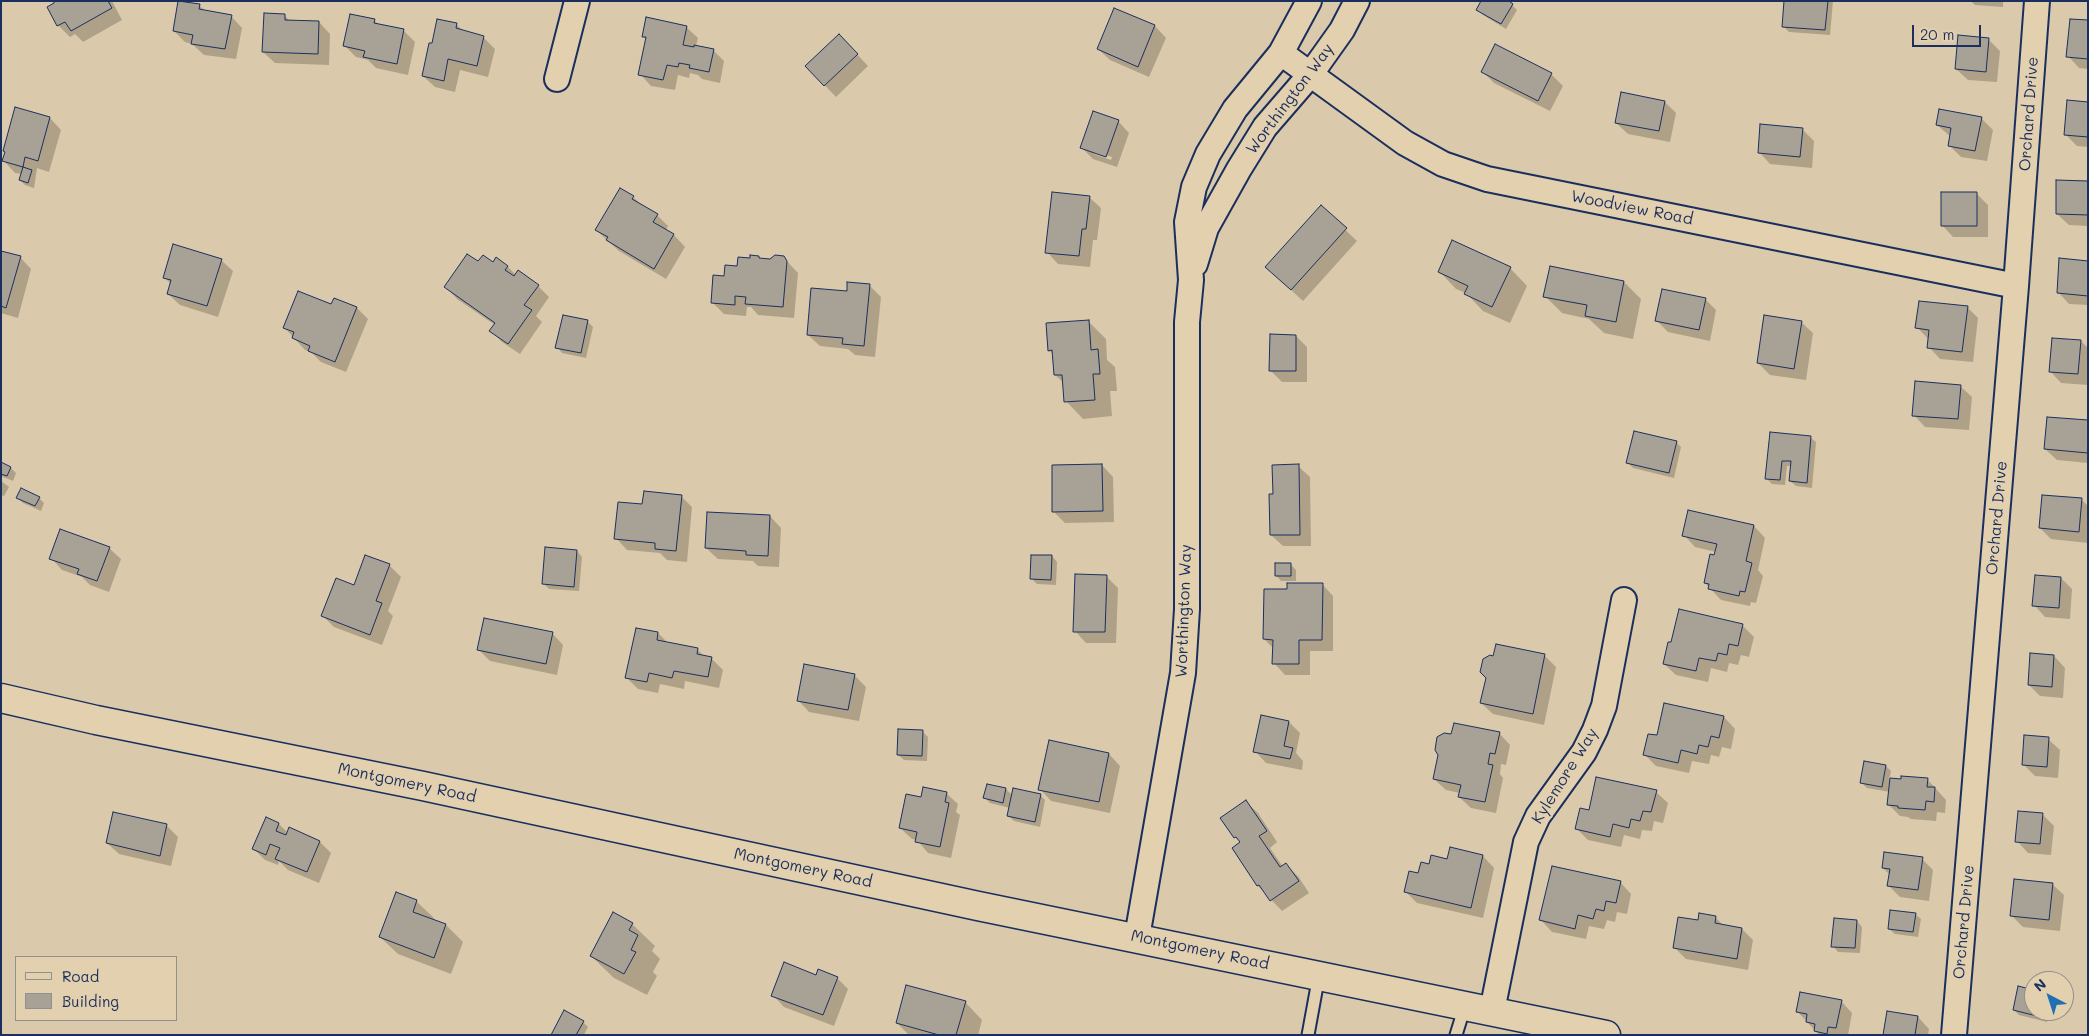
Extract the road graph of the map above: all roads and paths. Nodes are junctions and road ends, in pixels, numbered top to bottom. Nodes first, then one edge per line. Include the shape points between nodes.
1 (577, 1) edge
2 (1309, 1) edge
3 (1357, 1) edge
4 (2037, 1) edge
5 (1281, 53) junction
6 (1310, 75) junction
7 (557, 79) dead end
8 (1190, 280) junction
9 (2016, 286) junction
10 (1624, 600) dead end
11 (1, 698) edge
12 (1137, 937) junction
13 (1318, 975) junction
14 (1465, 1006) junction
15 (1492, 1012) junction
16 (1308, 1035) edge
17 (1456, 1035) edge
18 (1606, 1035) edge
19 (1954, 1035) edge

1 - 7 street
2 - 5 street, Worthington Way
3 - 6 street, Worthington Way via 1342,30
4 - 9 street, Orchard Drive
5 - 6 street, Woodview Road
5 - 8 street, Worthington Way via 1235,109 1208,154 1194,187 1188,222
6 - 8 street, Worthington Way via 1265,127 1218,204 1206,228
6 - 9 street, Woodview Road via 1405,143 1443,164 1487,179
8 - 12 street, Worthington Way via 1187,322 1187,609 1183,673
9 - 19 street, Orchard Drive
10 - 15 street, Kylemore Way via 1604,706 1595,730 1584,752 1538,816 1526,842
11 - 12 main road, Montgomery Road
12 - 13 main road, Montgomery Road
13 - 14 main road, Montgomery Road
13 - 16 lane
14 - 15 main road, Montgomery Road
14 - 17 lane
15 - 18 main road, Montgomery Road

